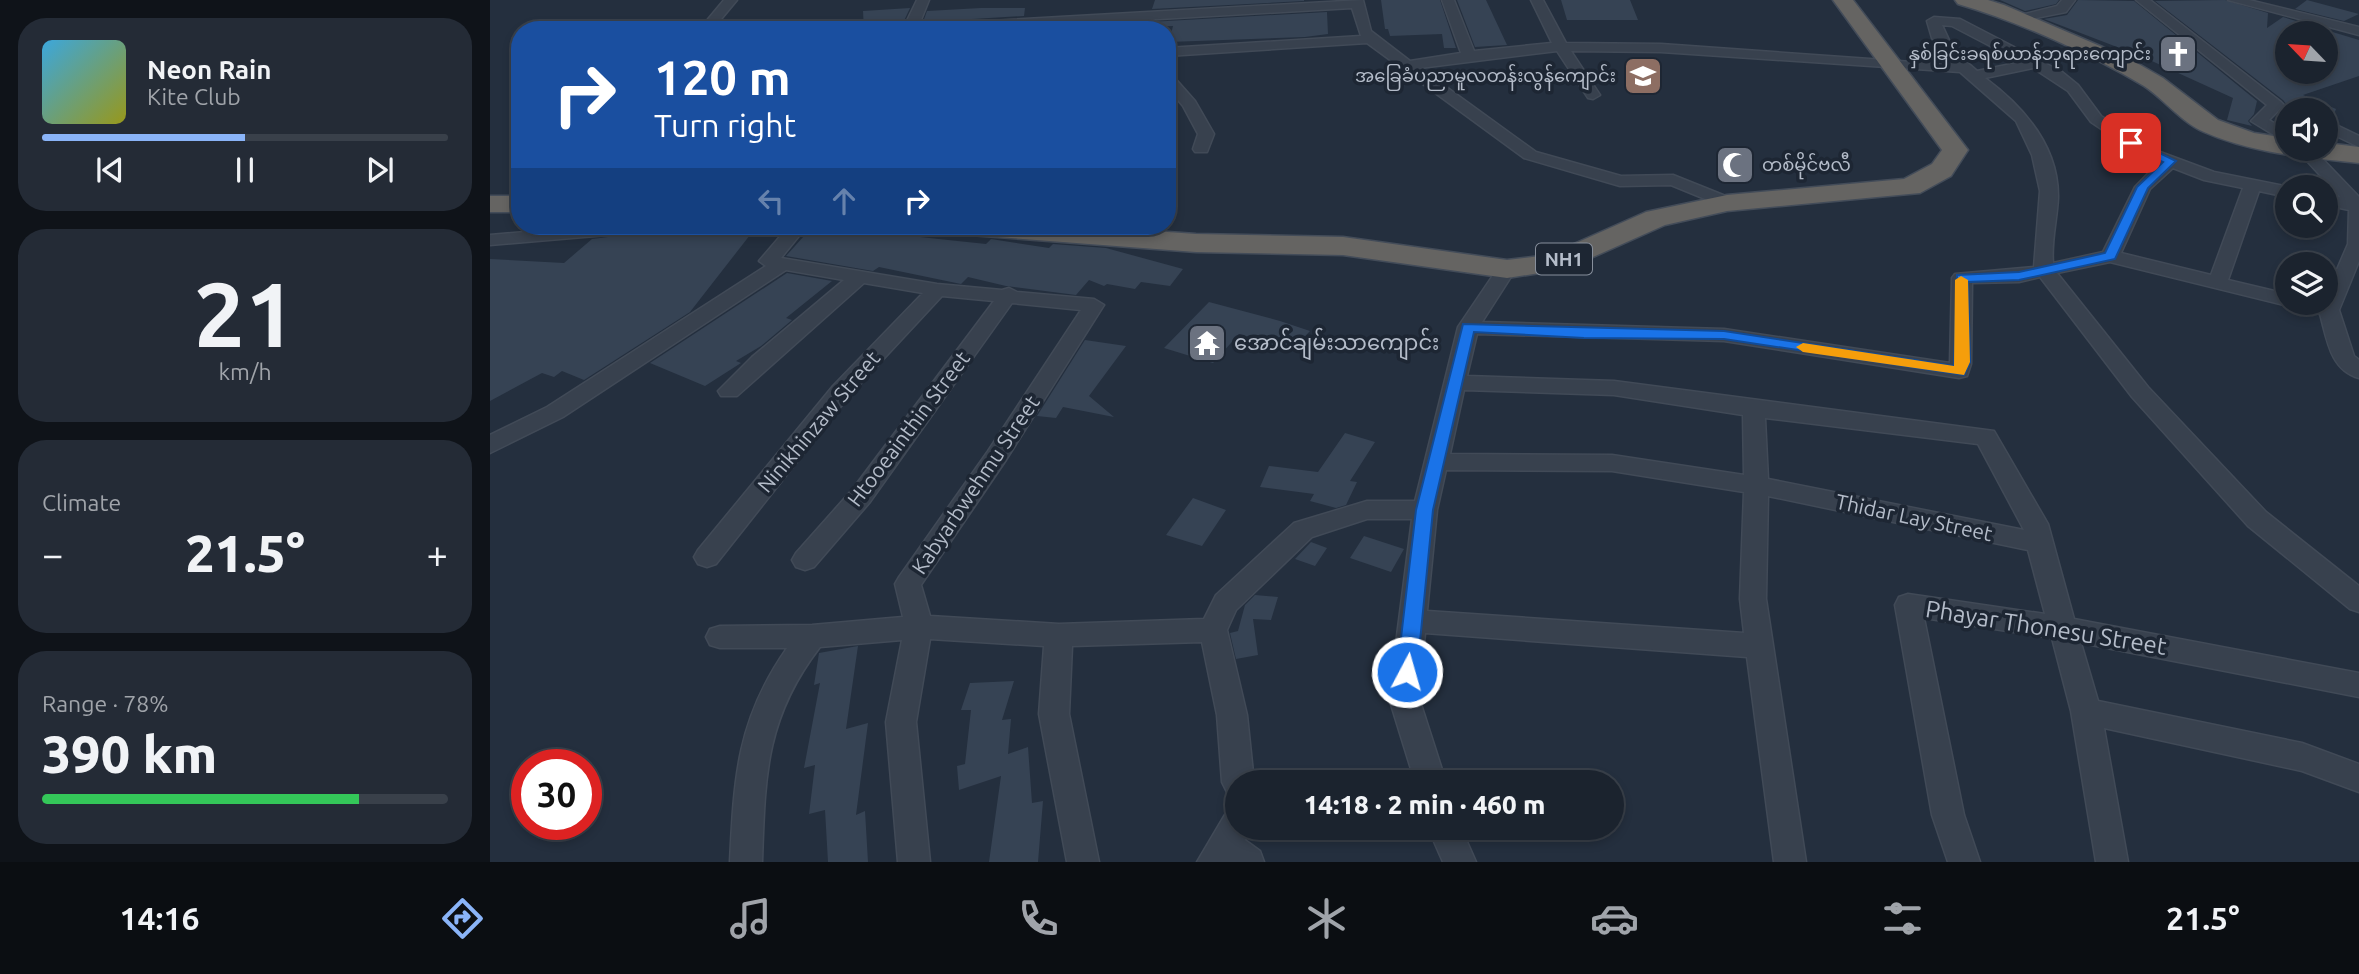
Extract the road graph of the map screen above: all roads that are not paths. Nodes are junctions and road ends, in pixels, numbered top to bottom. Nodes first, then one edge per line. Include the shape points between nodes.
1 (731, 0) edge
2 (923, 0) edge
3 (1134, 0) edge
4 (1448, 0) edge
5 (1538, 0) edge
6 (1965, 0) edge
7 (2069, 0) edge
8 (2142, 0) edge
9 (2234, 0) edge
10 (1357, 2) edge
11 (1847, 2) edge
12 (2016, 18) junction
13 (713, 21) edge
14 (914, 21) edge
15 (1128, 21) edge
16 (1149, 21) edge
17 (2359, 31) edge
18 (1370, 39) junction
19 (1561, 47) junction
20 (1176, 51) edge
21 (1469, 56) junction
22 (2032, 64) junction
23 (1407, 66) junction
24 (1890, 67) junction
25 (1968, 72) junction
26 (1176, 89) edge
27 (1593, 95) dead end
28 (2275, 102) edge
29 (2275, 112) edge
30 (2275, 131) edge
31 (2338, 131) edge
32 (2359, 142) edge
33 (2275, 144) edge
34 (1201, 149) dead end
35 (2338, 153) edge
36 (2359, 155) edge
37 (2170, 161) junction
38 (2316, 161) edge
39 (2253, 184) junction
40 (2275, 189) edge
41 (2338, 202) edge
42 (1727, 203) junction
43 (490, 204) edge
44 (511, 204) edge
45 (2358, 206) edge
46 (549, 235) edge
47 (790, 235) edge
48 (1090, 235) edge
49 (490, 240) edge
50 (2110, 256) junction
51 (782, 264) junction
52 (1507, 269) junction
53 (2044, 270) junction
54 (858, 278) junction
55 (2217, 285) junction
56 (2338, 289) edge
57 (937, 290) junction
58 (1009, 294) junction
59 (2275, 297) edge
60 (2331, 315) edge
61 (1468, 327) junction
62 (2359, 371) edge
63 (1454, 383) junction
64 (729, 391) dead end
65 (1754, 409) junction
66 (490, 445) edge
67 (1437, 462) junction
68 (1756, 485) junction
69 (1425, 510) junction
70 (2039, 543) junction
71 (707, 557) dead end
72 (805, 560) dead end
73 (2359, 601) edge
74 (1413, 621) junction
75 (919, 627) junction
76 (2063, 628) junction
77 (1213, 629) junction
78 (1059, 635) junction
79 (812, 636) junction
80 (720, 638) dead end
81 (1759, 646) junction
82 (2359, 685) edge
83 (2086, 711) junction
84 (1237, 770) edge
85 (1426, 770) edge
86 (2359, 778) edge
87 (1450, 840) edge
88 (746, 862) edge
89 (914, 862) edge
90 (1083, 862) edge
91 (1460, 862) edge
92 (1790, 862) edge
93 (1964, 862) edge
94 (2112, 862) edge

1 - 13 street
2 - 14 street
3 - 15 street
4 - 21 street
5 - 19 street
6 - 12 highway
7 - 12 street via 2061,9
8 - 28 street
9 - 17 street
10 - 16 street
10 - 18 street
11 - 24 highway, NH1
12 - 33 highway via 2144,76 2209,125
18 - 20 street
18 - 23 street
19 - 21 street
19 - 24 street via 1673,49
19 - 27 street
21 - 23 street
22 - 25 street
22 - 25 street via 1955,22 1934,21 1936,34
22 - 37 street via 2073,88 2116,135
23 - 42 street via 1530,155 1620,181 1673,180
24 - 25 street
24 - 42 highway, NH1 via 1955,150 1942,170 1910,187
25 - 53 street via 2022,114 2034,136 2049,190 2040,247
26 - 34 street via 1202,122 1206,134
29 - 30 street via 2259,121
31 - 32 street
35 - 36 highway
37 - 39 street via 2210,176
37 - 50 street via 2143,187
38 - 45 street
39 - 40 street
39 - 55 street
41 - 45 street
42 - 52 highway, NH1 via 1656,218 1555,263
43 - 44 highway
45 - 56 street via 2357,244
46 - 49 street
47 - 51 street via 768,261
48 - 52 highway, NH1 via 1343,246
50 - 53 street
50 - 55 street
51 - 54 street, Kabyarbwehmu Street
51 - 66 street via 555,412
52 - 61 street
53 - 61 street via 2019,276 1962,278 1959,371 1724,335
53 - 73 street via 2140,393 2257,519
54 - 57 street, Kabyarbwehmu Street
54 - 64 street via 758,360
55 - 59 street
57 - 58 street, Kabyarbwehmu Street
57 - 71 street, Ninikhinzaw Street via 841,391
58 - 72 street, Htooeainthin Street via 862,496
58 - 75 street, Kabyarbwehmu Street via 1087,302 1094,304 1094,309 908,584
60 - 62 street via 2344,359
61 - 63 street
63 - 65 street via 1614,388
63 - 67 street
65 - 68 street
65 - 70 street via 1986,437 2036,524
67 - 68 street, Thidar Lay Street via 1612,463
67 - 69 street
68 - 70 street, Thidar Lay Street
68 - 81 street via 1753,598
69 - 74 street
69 - 77 street via 1367,510 1303,530 1225,603
70 - 76 street
74 - 81 street
74 - 85 street via 1404,698
75 - 78 street
75 - 79 street
75 - 89 street via 901,722
76 - 82 street, Phayar Thonesu Street
76 - 83 street
76 - 93 street, Phayar Thonesu Street via 1908,605 1948,815
77 - 78 street
77 - 84 street via 1232,715
78 - 90 street via 1055,714
79 - 80 street
79 - 88 street via 775,697 752,759
81 - 92 street
83 - 86 street via 2302,757
83 - 94 street
87 - 91 street

